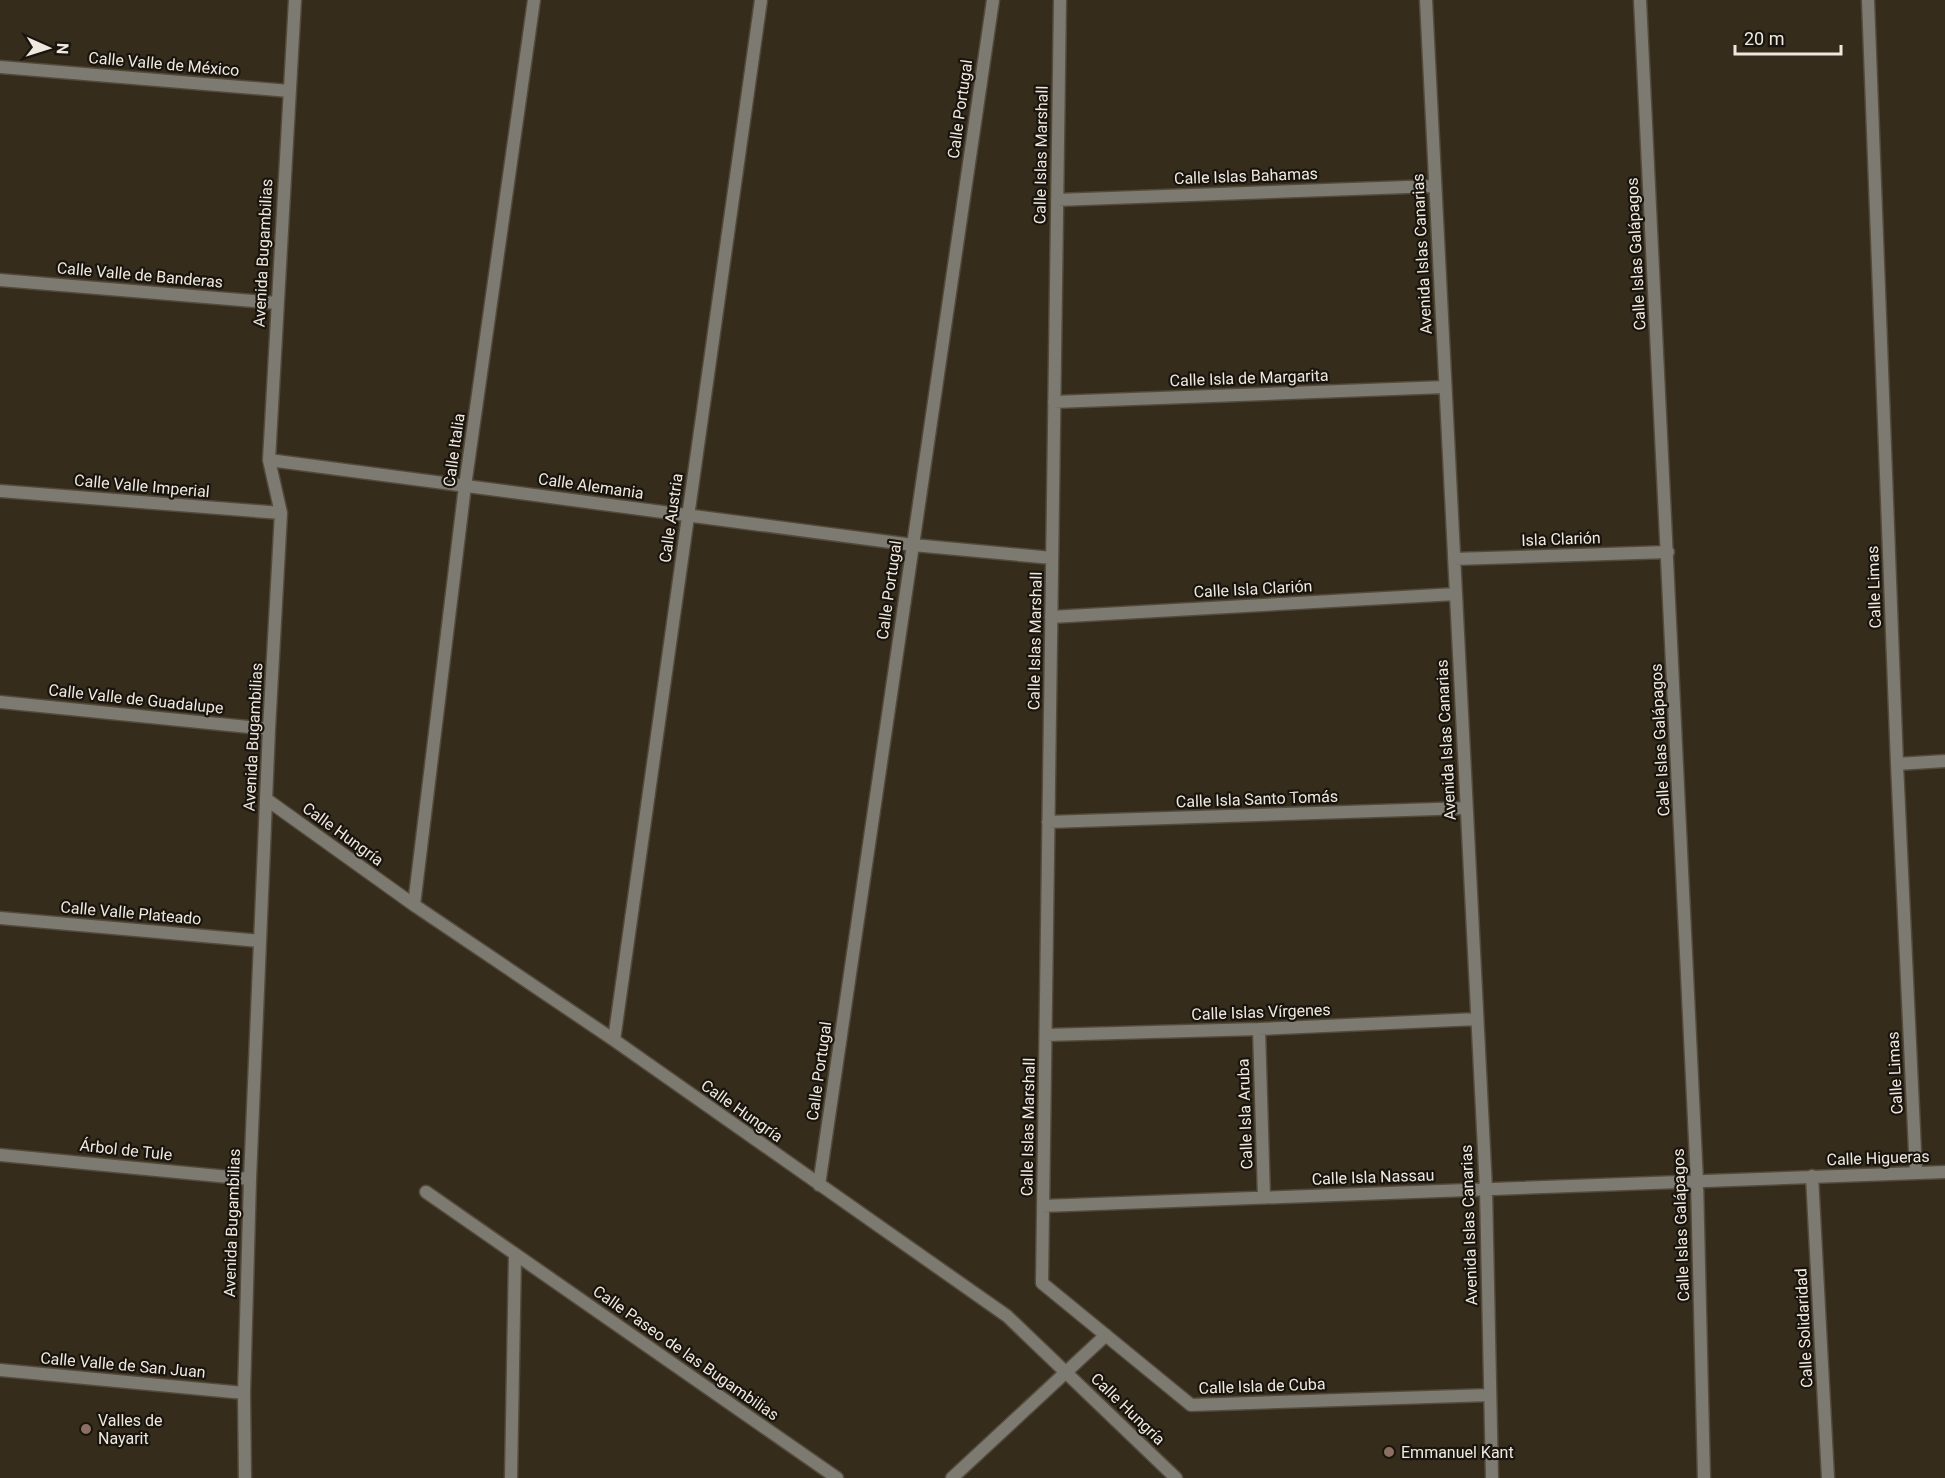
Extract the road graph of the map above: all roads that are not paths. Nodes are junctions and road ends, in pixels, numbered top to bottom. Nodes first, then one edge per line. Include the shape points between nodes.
1 (295, 0) edge
2 (534, 0) edge
3 (761, 0) edge
4 (993, 0) edge
5 (1060, 0) edge
6 (1426, 0) edge
7 (1640, 0) edge
8 (1868, 0) edge
9 (0, 67) edge
10 (289, 91) junction
11 (1435, 186) junction
12 (1057, 200) junction
13 (0, 280) edge
14 (276, 303) junction
15 (1445, 387) junction
16 (1054, 402) junction
17 (269, 460) junction
18 (465, 486) junction
19 (0, 491) edge
20 (281, 513) junction
21 (687, 516) junction
22 (913, 545) junction
23 (1668, 552) junction
24 (1052, 558) junction
25 (1454, 559) junction
26 (1456, 594) junction
27 (1051, 617) junction
28 (0, 702) edge
29 (269, 729) junction
30 (1945, 761) edge
31 (1897, 764) junction
32 (267, 799) junction
33 (1466, 808) junction
34 (1048, 822) junction
35 (414, 905) junction
36 (0, 918) edge
37 (260, 941) junction
38 (1477, 1019) junction
39 (1260, 1029) junction
40 (1046, 1035) junction
41 (614, 1040) junction
42 (0, 1155) edge
43 (1945, 1172) edge
44 (1916, 1173) junction
45 (1812, 1176) junction
46 (249, 1179) junction
47 (1697, 1181) junction
48 (819, 1185) junction
49 (1486, 1189) junction
50 (426, 1192) dead end
51 (1264, 1197) junction
52 (1043, 1206) junction
53 (515, 1255) junction
54 (1042, 1283) joint
55 (1106, 1335) junction
56 (0, 1370) edge
57 (1067, 1372) junction
58 (244, 1393) junction
59 (1490, 1395) junction
60 (245, 1478) edge
61 (510, 1478) edge
62 (837, 1478) edge
63 (952, 1478) edge
64 (1176, 1478) edge
65 (1492, 1478) edge
66 (1704, 1478) edge
67 (1828, 1478) edge

1 - 10 street, Avenida Bugambilias
2 - 18 street, Calle Italia
3 - 21 street, Calle Austria
4 - 22 street, Calle Portugal
5 - 12 street, Calle Islas Marshall
6 - 11 street, Avenida Islas Canarias
7 - 23 street, Calle Islas Galápagos
8 - 31 street, Calle Limas
9 - 10 street, Calle Valle de México
10 - 14 street, Avenida Bugambilias
11 - 12 street, Calle Islas Bahamas
11 - 15 street, Avenida Islas Canarias
12 - 16 street, Calle Islas Marshall
13 - 14 street, Calle Valle de Banderas
14 - 17 street, Avenida Bugambilias
15 - 16 street, Calle Isla de Margarita
15 - 25 street, Avenida Islas Canarias
16 - 24 street, Calle Islas Marshall
17 - 18 street, Calle Alemania
17 - 20 street, Avenida Bugambilias
18 - 21 street, Calle Alemania
18 - 35 street, Calle Italia
19 - 20 street, Calle Valle Imperial
20 - 29 street, Avenida Bugambilias
21 - 22 street, Calle Alemania
21 - 41 street, Calle Austria
22 - 24 street, Calle Alemania
22 - 48 street, Calle Portugal
23 - 25 street, Isla Clarión
23 - 47 street, Calle Islas Galápagos
24 - 27 street, Calle Islas Marshall
25 - 26 street, Avenida Islas Canarias
26 - 27 street, Calle Isla Clarión
26 - 33 street, Avenida Islas Canarias
27 - 34 street, Calle Islas Marshall
28 - 29 street, Calle Valle de Guadalupe
29 - 32 street, Avenida Bugambilias
30 - 31 street
31 - 44 street, Calle Limas
32 - 35 street, Calle Hungría
32 - 37 street, Avenida Bugambilias
33 - 34 street, Calle Isla Santo Tomás
33 - 38 street, Avenida Islas Canarias
34 - 40 street, Calle Islas Marshall
35 - 41 street, Calle Hungría
36 - 37 street, Calle Valle Plateado
37 - 46 street, Avenida Bugambilias
38 - 39 street, Calle Islas Vírgenes
38 - 49 street, Avenida Islas Canarias
39 - 40 street, Calle Islas Vírgenes
39 - 51 street, Calle Isla Aruba
40 - 52 street, Calle Islas Marshall
41 - 48 street, Calle Hungría
42 - 46 street, Árbol de Tule
43 - 44 street, Calle Higueras
44 - 45 street, Calle Higueras
45 - 47 street, Calle Isla Nassau
45 - 67 street, Calle Solidaridad
46 - 58 street, Avenida Bugambilias
47 - 49 street, Calle Isla Nassau
47 - 66 street, Calle Islas Galápagos
48 - 57 street, Calle Hungría via 1006,1316
49 - 51 street, Calle Isla Nassau
49 - 59 street, Avenida Islas Canarias
50 - 53 street, Calle Paseo de las Bugambilias
51 - 52 street, Calle Isla Nassau
52 - 54 street, Calle Islas Marshall
53 - 61 street
53 - 62 street, Calle Paseo de las Bugambilias
54 - 55 street, Calle Isla de Cuba
55 - 57 street
55 - 59 street, Calle Isla de Cuba via 1191,1405
56 - 58 street, Calle Valle de San Juan
57 - 63 street
57 - 64 street, Calle Hungría
58 - 60 street, Avenida Bugambilias
59 - 65 street, Avenida Islas Canarias

